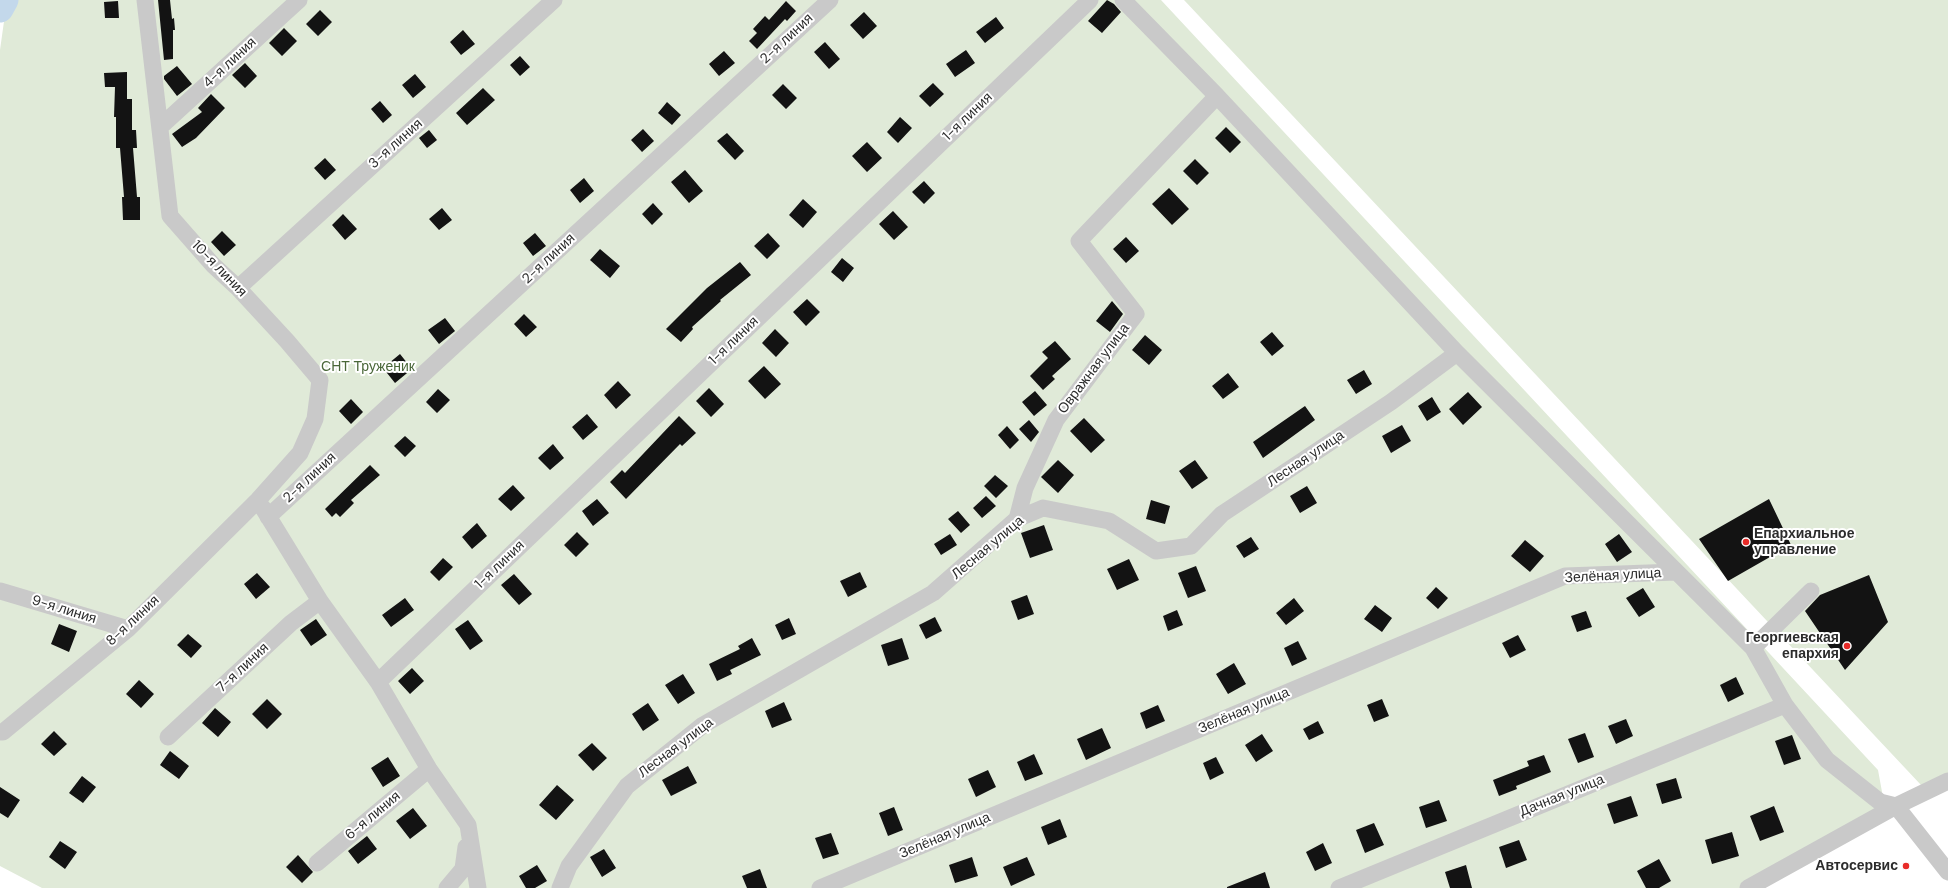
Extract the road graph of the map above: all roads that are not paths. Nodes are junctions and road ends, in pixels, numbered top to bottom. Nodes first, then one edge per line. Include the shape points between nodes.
1 (145, 0) edge
2 (554, 0) edge
3 (830, 0) edge
4 (1090, 0) edge
5 (1123, 0) edge
6 (291, 4) edge
7 (1217, 96) junction
8 (160, 127) junction
9 (238, 288) junction
10 (1457, 353) junction
11 (258, 500) junction
12 (268, 517) junction
13 (1017, 520) junction
14 (1676, 572) junction
15 (0, 591) edge
16 (1811, 591) dead end
17 (320, 601) junction
18 (128, 629) junction
19 (1753, 648) junction
20 (378, 682) junction
21 (1785, 705) junction
22 (0, 732) edge
23 (168, 737) dead end
24 (429, 769) junction
25 (1948, 781) edge
26 (1896, 806) junction
27 (468, 825) junction
28 (317, 863) dead end
29 (1948, 872) edge
30 (447, 888) edge
31 (478, 888) edge
32 (560, 888) edge
33 (820, 888) edge
34 (1339, 888) edge
35 (1748, 888) edge

1 - 8 street, 10-я линия
2 - 9 street, 3-я линия
3 - 12 street, 2-я линия
4 - 20 street, 1-я линия
5 - 7 street
6 - 8 street, 4-я линия
7 - 10 street
7 - 13 street, Овражная улица via 1079,242 1136,314 1056,420 1025,488
8 - 9 street, 10-я линия via 170,216 213,265
9 - 11 street, 10-я линия via 320,380 315,420 300,453
10 - 13 street, Лесная улица via 1391,402 1222,514 1191,546 1156,551 1109,521 1043,508
10 - 14 street
11 - 12 street
11 - 18 street, 8-я линия
12 - 17 street
13 - 32 street, Лесная улица via 934,593 703,725 633,781 569,866
14 - 19 street
14 - 33 street, Зелёная улица via 1565,576
15 - 18 street, 9-я линия
16 - 19 street
17 - 20 street
17 - 23 street, 7-я линия via 291,623
18 - 22 street, 8-я линия
19 - 21 street
20 - 24 street
21 - 26 street via 1827,760 1880,802
21 - 34 street, Дачная улица
24 - 27 street
24 - 28 street, 6-я линия
25 - 26 street
26 - 29 street
26 - 35 street
27 - 30 street via 463,869
27 - 31 street

